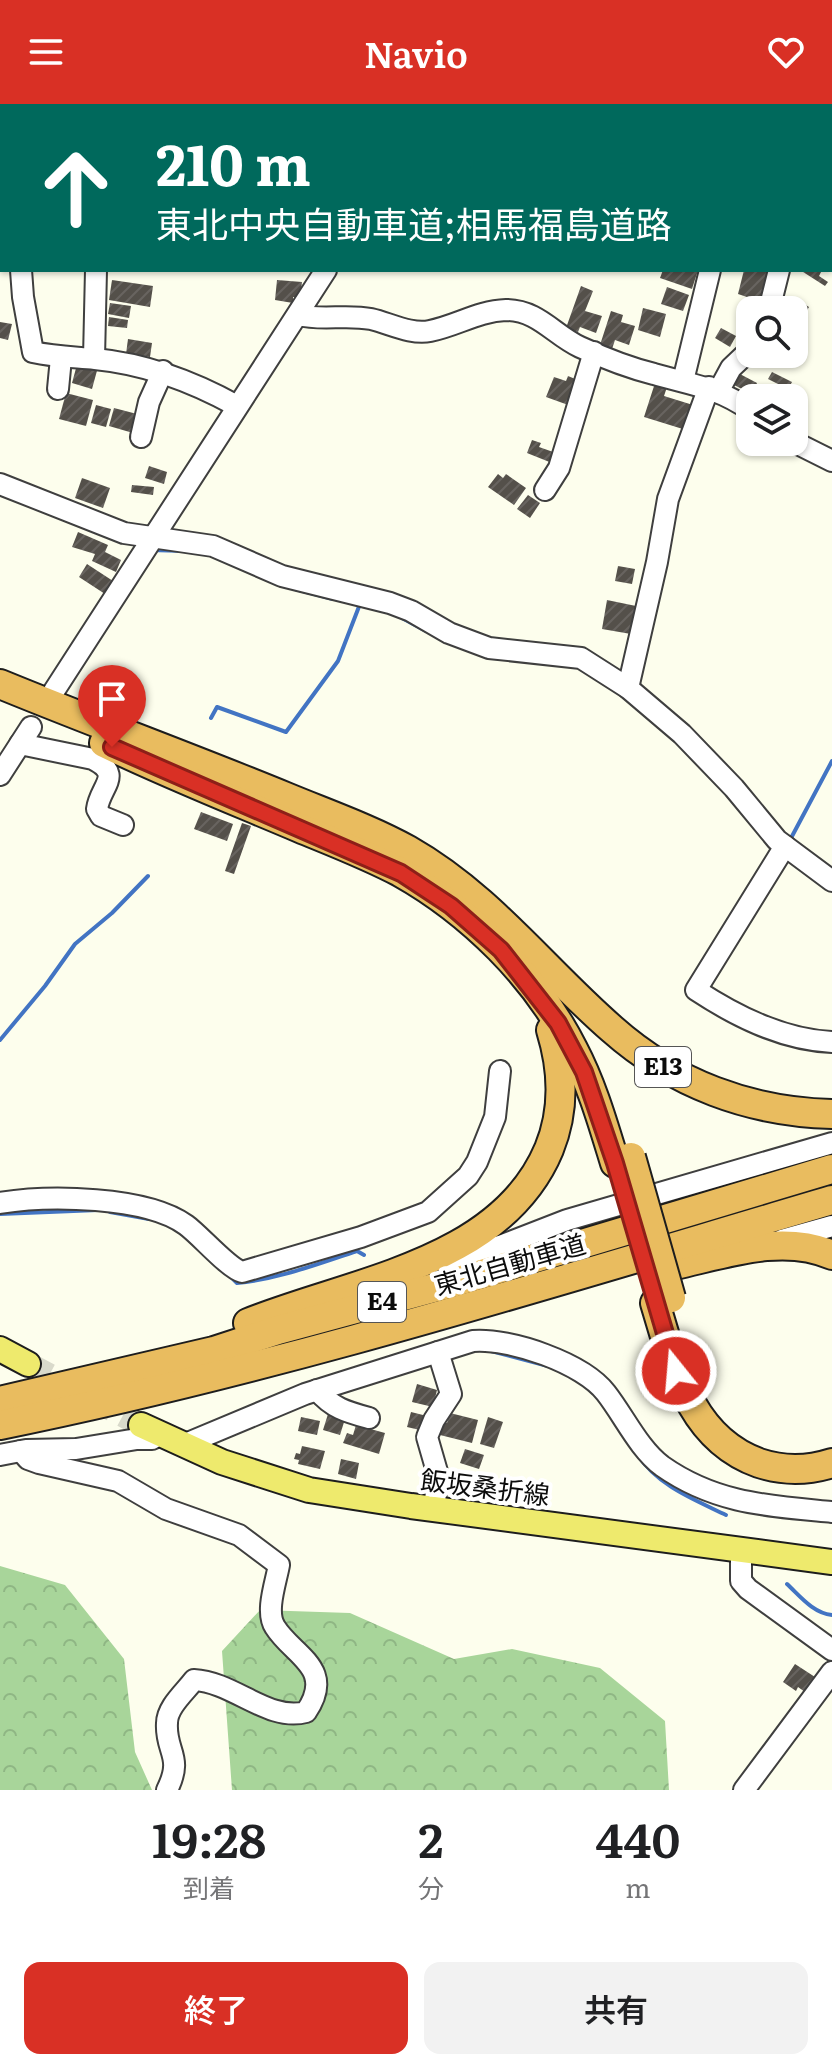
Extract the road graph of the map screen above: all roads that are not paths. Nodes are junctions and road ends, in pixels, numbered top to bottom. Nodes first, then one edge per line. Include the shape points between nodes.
1 (21, 272) edge
2 (96, 272) edge
3 (325, 272) edge
4 (710, 272) edge
5 (778, 272) edge
6 (772, 296) edge
7 (299, 315) junction
8 (594, 352) junction
9 (61, 358) junction
10 (94, 358) junction
11 (736, 363) edge
12 (163, 371) junction
13 (683, 381) junction
14 (58, 389) dead end
15 (713, 389) junction
16 (736, 402) edge
17 (237, 406) junction
18 (141, 437) dead end
19 (808, 449) edge
20 (832, 461) edge
21 (0, 484) edge
22 (545, 490) dead end
23 (149, 546) junction
24 (0, 684) edge
25 (628, 688) junction
26 (54, 691) dead end
27 (0, 699) edge
28 (0, 775) edge
29 (123, 825) dead end
30 (782, 850) junction
31 (832, 881) edge
32 (526, 962) junction
33 (832, 1042) edge
34 (500, 1071) dead end
35 (832, 1114) edge
36 (832, 1143) edge
37 (832, 1169) edge
38 (832, 1200) edge
39 (0, 1203) edge
40 (832, 1226) edge
41 (755, 1248) junction
42 (832, 1255) edge
43 (400, 1271) junction
44 (663, 1300) junction
45 (0, 1349) edge
46 (438, 1352) junction
47 (28, 1364) tunnel mouth
48 (121, 1373) junction
49 (215, 1375) junction
50 (317, 1390) junction
51 (0, 1401) edge
52 (369, 1418) dead end
53 (0, 1425) edge
54 (151, 1430) joint
55 (183, 1445) junction
56 (832, 1446) edge
57 (21, 1451) junction
58 (0, 1455) edge
59 (832, 1463) edge
60 (434, 1509) junction
61 (832, 1512) edge
62 (741, 1549) junction
63 (832, 1562) edge
64 (832, 1650) edge
65 (832, 1672) edge
66 (167, 1790) edge
67 (744, 1790) edge

1 - 9 street via 33,352
2 - 10 street
3 - 7 street
4 - 13 street
5 - 6 street
7 - 8 street via 357,317 427,332 479,314 518,311
7 - 17 street
8 - 13 street
8 - 22 street via 559,468
9 - 10 street
9 - 14 street
10 - 12 street
11 - 15 street
12 - 17 street
12 - 18 street
13 - 15 street
15 - 16 street
15 - 25 street via 668,499
17 - 23 street
19 - 20 street
21 - 23 street
23 - 25 street via 213,546 282,576 390,603 489,648 581,658
23 - 26 street
24 - 32 highway, E13 via 383,837 458,883 505,922
25 - 30 street via 682,734
27 - 32 highway, E13 via 376,860 451,906
28 - 29 street via 26,736 93,759 109,777 97,809
30 - 31 street
30 - 33 street via 696,990 762,1026
32 - 35 highway, E13 via 660,1066 747,1103
32 - 43 highway via 561,1070 559,1118 547,1154 530,1186 495,1222
32 - 44 highway, E13 via 623,1160
34 - 39 street via 495,1117 483,1151 468,1176 428,1212 242,1272 184,1223 145,1208 115,1200
36 - 43 street via 567,1220 500,1246
37 - 48 highway, 東北自動車道 / E4 via 452,1283
38 - 49 highway, 東北自動車道 / E4
40 - 41 street
41 - 42 highway via 803,1246
41 - 49 highway via 324,1354
43 - 48 highway via 295,1304
44 - 56 highway via 698,1381 726,1424 759,1446 778,1451
44 - 59 highway, E13 via 687,1396 713,1434 731,1449 772,1467 795,1470
45 - 47 main road
46 - 50 street
46 - 60 street via 451,1394 427,1437 438,1475
46 - 61 street via 488,1339 561,1361 592,1377 646,1450 678,1476 742,1503
48 - 51 highway, 東北自動車道 / E4
49 - 53 highway, 東北自動車道 / E4
50 - 52 street via 328,1404
50 - 55 street
54 - 55 main road, 飯坂桑折線
54 - 57 street via 152,1439
55 - 60 main road, 飯坂桑折線 via 309,1490
57 - 58 street
57 - 66 street via 39,1463 118,1481 166,1509 239,1535 279,1565 274,1626 311,1666 316,1685 309,1707 292,1716 224,1685 194,1680 167,1722 176,1761
60 - 62 main road, 飯坂桑折線
62 - 63 main road, 飯坂桑折線
62 - 64 street via 741,1581 748,1589
65 - 67 street

